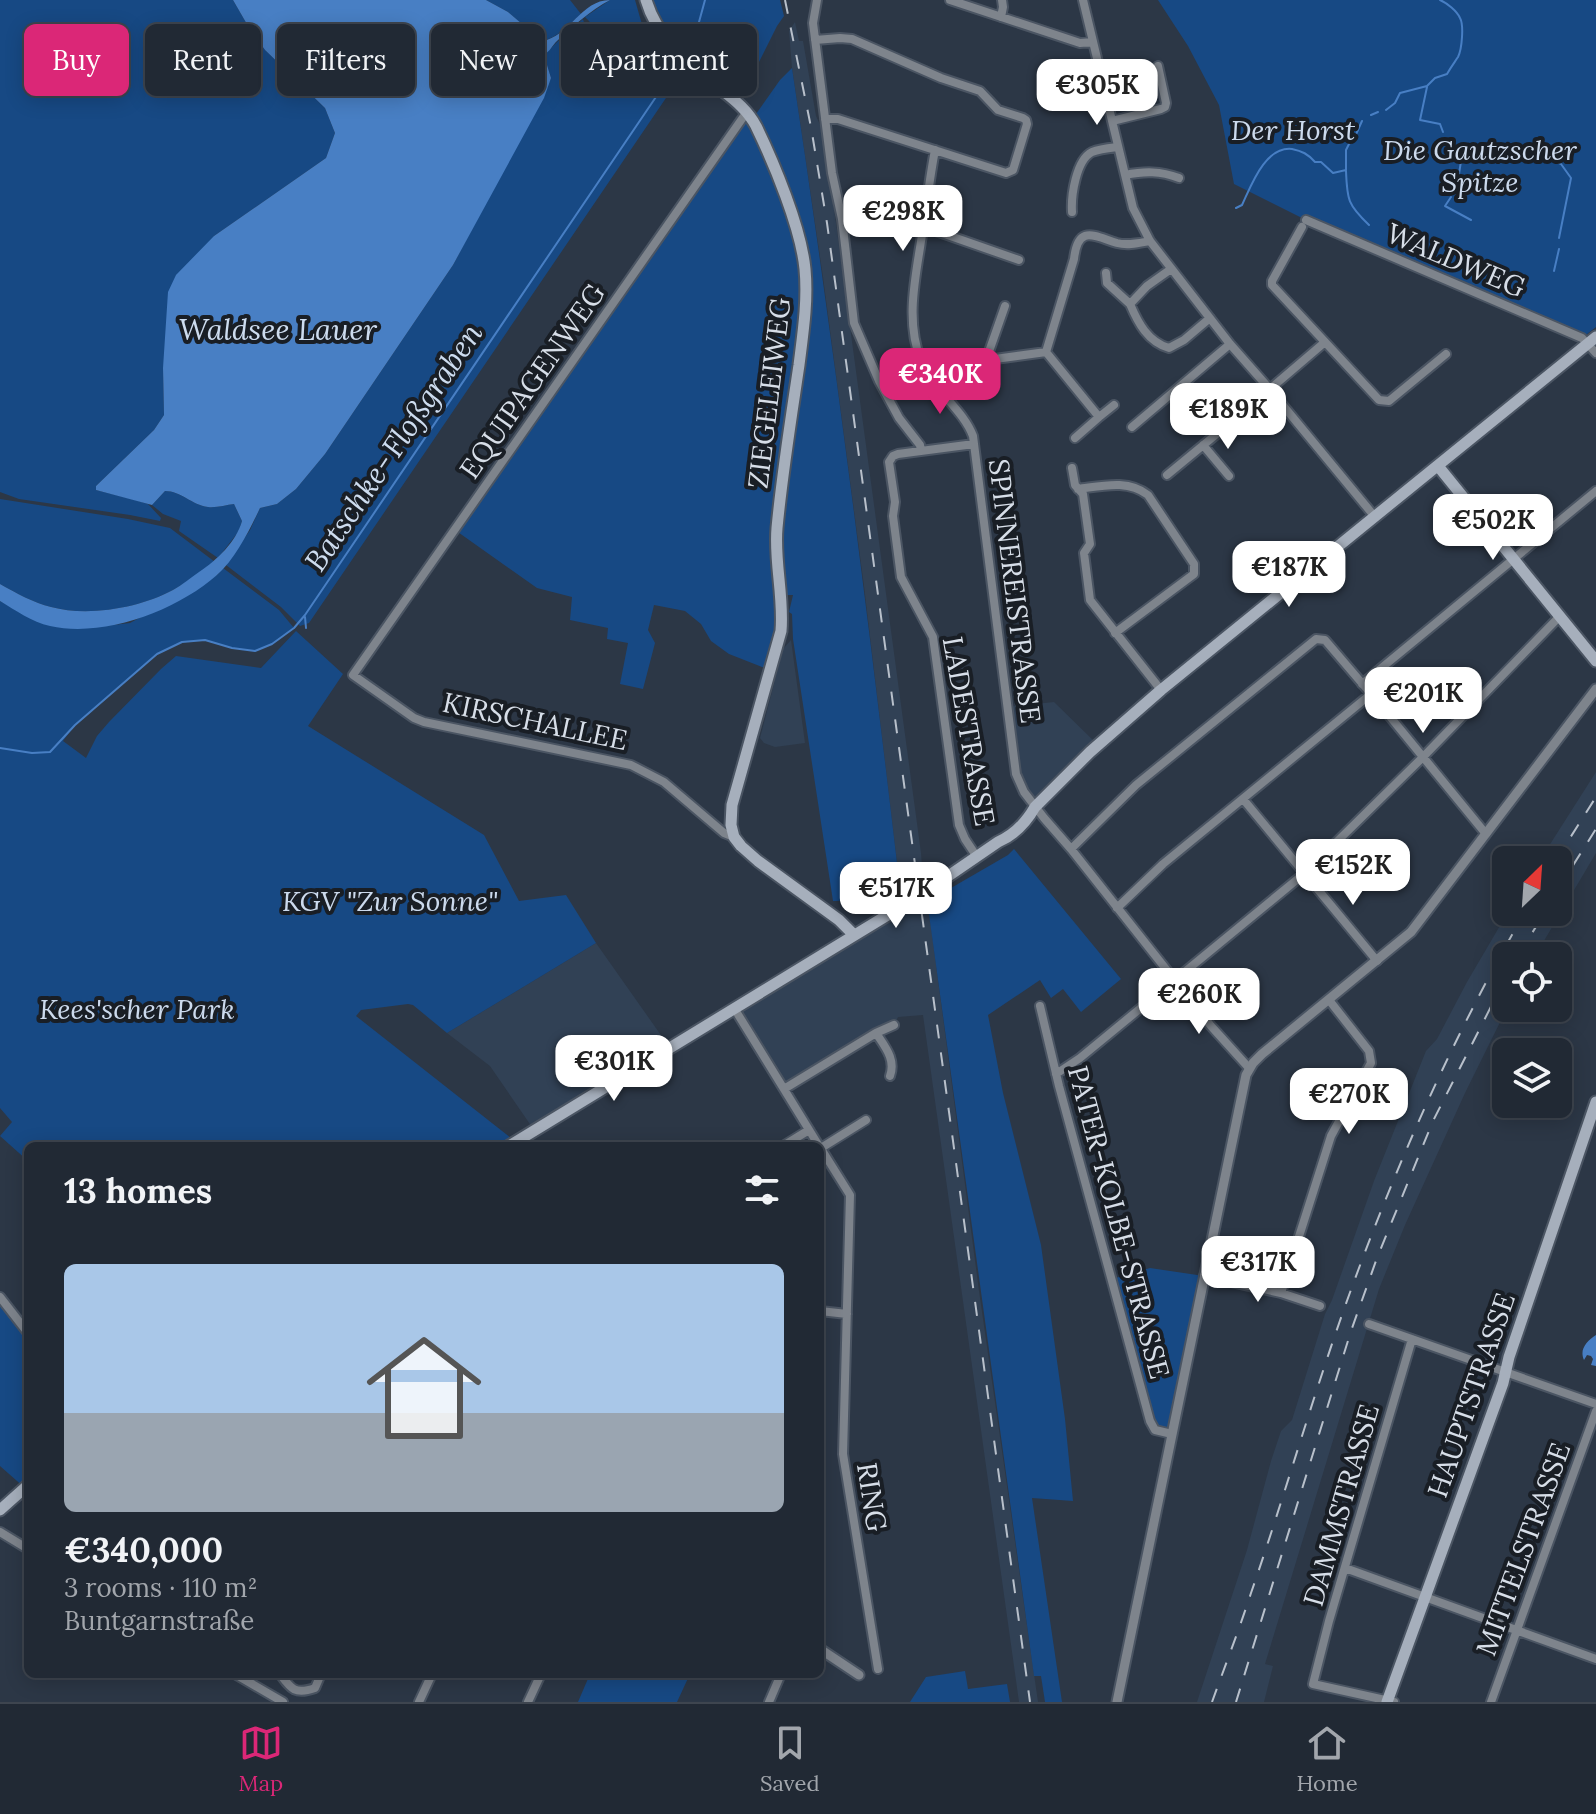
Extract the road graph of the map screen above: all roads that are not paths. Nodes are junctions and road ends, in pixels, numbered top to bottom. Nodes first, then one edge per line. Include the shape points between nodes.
1 (646, 0) edge
2 (817, 0) edge
3 (950, 0) edge
4 (1002, 0) edge
5 (1083, 0) edge
6 (1001, 17) junction
7 (815, 40) junction
8 (1093, 42) junction
9 (1158, 66) dead end
10 (749, 114) junction
11 (825, 119) junction
12 (1112, 121) junction
13 (1118, 147) junction
14 (935, 150) junction
15 (1125, 175) junction
16 (1179, 178) dead end
17 (1072, 212) dead end
18 (842, 219) junction
19 (923, 228) junction
20 (1150, 241) junction
21 (1019, 260) dead end
22 (1171, 269) junction
23 (1106, 273) dead end
24 (1130, 304) junction
25 (1005, 306) dead end
26 (1210, 318) junction
27 (1325, 342) junction
28 (1230, 344) junction
29 (1593, 344) edge
30 (1046, 352) junction
31 (1446, 354) dead end
32 (995, 359) dead end
33 (932, 379) junction
34 (1269, 388) junction
35 (1114, 405) dead end
36 (1099, 417) junction
37 (1132, 427) dead end
38 (1075, 438) dead end
39 (974, 444) junction
40 (1203, 445) junction
41 (921, 451) junction
42 (1438, 466) junction
43 (1072, 468) dead end
44 (1167, 475) dead end
45 (1229, 476) dead end
46 (1078, 489) junction
47 (1596, 491) edge
48 (1375, 517) junction
49 (1514, 559) junction
50 (1560, 616) junction
51 (1115, 633) junction
52 (1596, 661) edge
53 (353, 675) joint
54 (1362, 684) junction
55 (1596, 689) edge
56 (1161, 690) junction
57 (1371, 694) junction
58 (1423, 757) junction
59 (1243, 799) junction
60 (1035, 807) junction
61 (1486, 834) junction
62 (734, 837) junction
63 (1071, 849) junction
64 (977, 857) junction
65 (1305, 873) junction
66 (1117, 908) junction
67 (854, 935) junction
68 (1377, 961) junction
69 (1175, 980) junction
70 (1329, 1000) junction
71 (1040, 1006) dead end
72 (734, 1008) junction
73 (894, 1025) dead end
74 (876, 1033) junction
75 (1249, 1068) junction
76 (1056, 1074) junction
77 (890, 1076) dead end
78 (784, 1089) junction
79 (1596, 1102) edge
80 (866, 1120) dead end
81 (809, 1130) junction
82 (516, 1142) edge
83 (790, 1142) edge
84 (817, 1142) edge
85 (824, 1145) edge
86 (824, 1153) edge
87 (1204, 1276) junction
88 (1281, 1293) junction
89 (0, 1297) edge
90 (1320, 1306) dead end
91 (824, 1311) edge
92 (847, 1314) junction
93 (1369, 1324) dead end
94 (24, 1328) edge
95 (1412, 1339) junction
96 (1506, 1371) junction
97 (1596, 1404) edge
98 (1596, 1411) edge
99 (1172, 1434) junction
100 (24, 1489) edge
101 (0, 1510) edge
102 (0, 1532) edge
103 (24, 1547) edge
104 (1345, 1568) junction
105 (1425, 1598) junction
106 (1517, 1630) junction
107 (824, 1652) edge
108 (1596, 1659) edge
109 (878, 1669) dead end
110 (859, 1675) dead end
111 (242, 1678) edge
112 (283, 1678) edge
113 (319, 1678) edge
114 (430, 1678) edge
115 (539, 1678) edge
116 (779, 1678) edge
117 (283, 1702) edge
118 (419, 1702) edge
119 (528, 1702) edge
120 (769, 1702) edge
121 (1117, 1702) edge
122 (1390, 1702) edge
123 (1491, 1702) edge

1 - 10 main road, ZIEGELEIWEG via 665,39
2 - 7 street
3 - 6 street
4 - 6 street
5 - 8 street
6 - 8 street via 1080,43
7 - 11 street
7 - 14 street via 852,39 980,91 998,110 1026,120 1010,172
8 - 12 street
9 - 12 street via 1165,107
10 - 53 street, EQUIPAGENWEG
10 - 62 main road, ZIEGELEIWEG via 798,236 806,309 777,530 781,631 732,805
11 - 14 street
11 - 18 street
12 - 13 street
13 - 15 street
13 - 17 street via 1085,158 1071,196
14 - 19 street
15 - 16 street via 1162,172
15 - 20 street via 1133,208
18 - 19 street
18 - 41 street via 854,323 879,381
19 - 21 street
19 - 33 street via 912,310 916,344
20 - 22 street
20 - 30 street via 1128,245 1101,236 1083,237 1075,246
22 - 24 street
22 - 26 street
23 - 24 street via 1107,283
24 - 26 street via 1143,330 1169,348
25 - 33 street via 986,360 961,363
26 - 28 street
27 - 29 street, WALDWEG via 1272,285 1304,224
27 - 31 street via 1379,400 1389,401
27 - 34 street
28 - 34 street
28 - 37 street
29 - 42 main road
30 - 32 street
30 - 36 street
33 - 39 street via 970,428
34 - 40 street
34 - 48 street
35 - 36 street
36 - 38 street
39 - 41 street, SPINNEREISTRASSE
39 - 60 street, SPINNEREISTRASSE via 1016,774
40 - 44 street
40 - 45 street
41 - 64 street, LADESTRASSE via 898,454 889,462 901,577 933,637 959,825
42 - 48 main road
42 - 49 main road
43 - 46 street
46 - 51 street via 1090,544 1084,553 1090,600
46 - 51 street via 1121,484 1142,490 1194,564 1194,574
47 - 49 street
48 - 56 main road
49 - 50 main road
49 - 54 street
50 - 52 main road
50 - 58 street
51 - 56 street
53 - 62 street, KIRSCHALLEE via 424,722 631,765 664,782
54 - 57 street
54 - 63 street via 1325,640 1316,639 1136,785
55 - 61 street
56 - 60 main road
57 - 58 street
57 - 59 street
58 - 61 street
58 - 65 street
59 - 65 street
59 - 66 street
60 - 63 street, SPINNEREISTRASSE
60 - 64 main road
61 - 68 street via 1417,925
62 - 67 main road, KIRSCHALLEE
63 - 66 street, SPINNEREISTRASSE
64 - 67 main road, bridge
65 - 68 street
65 - 69 street
66 - 69 street, SPINNEREISTRASSE
67 - 72 main road
68 - 70 street
69 - 75 street, SPINNEREISTRASSE
69 - 76 street
70 - 75 street
70 - 88 street via 1369,1051 1371,1063 1331,1136
71 - 76 street, PATER-KOLBE-STRASSE
72 - 78 street, RING
72 - 82 main road
73 - 74 street
74 - 77 street via 891,1055
74 - 78 street
75 - 87 street
76 - 99 street, PATER-KOLBE-STRASSE via 1150,1421 1155,1430
78 - 81 street, RING
79 - 96 main road, HAUPTSTRASSE
80 - 85 street
81 - 83 street
81 - 84 street, RING
86 - 92 street, RING via 850,1195
87 - 88 street
87 - 99 street
88 - 90 street
89 - 94 street
91 - 92 street
92 - 109 street, RING via 843,1454
93 - 95 street
95 - 96 street
95 - 104 street, DAMMSTRASSE
96 - 97 street
96 - 105 main road, HAUPTSTRASSE
98 - 106 street, MITTELSTRASSE
99 - 121 street
100 - 101 main road
102 - 103 street
104 - 105 street
104 - 122 street, DAMMSTRASSE via 1313,1684
105 - 106 street
105 - 122 main road, HAUPTSTRASSE
106 - 108 street
106 - 123 street, MITTELSTRASSE
107 - 110 street
111 - 117 street
112 - 113 street via 290,1688 305,1691 315,1688
114 - 118 street
115 - 119 street
116 - 120 street

